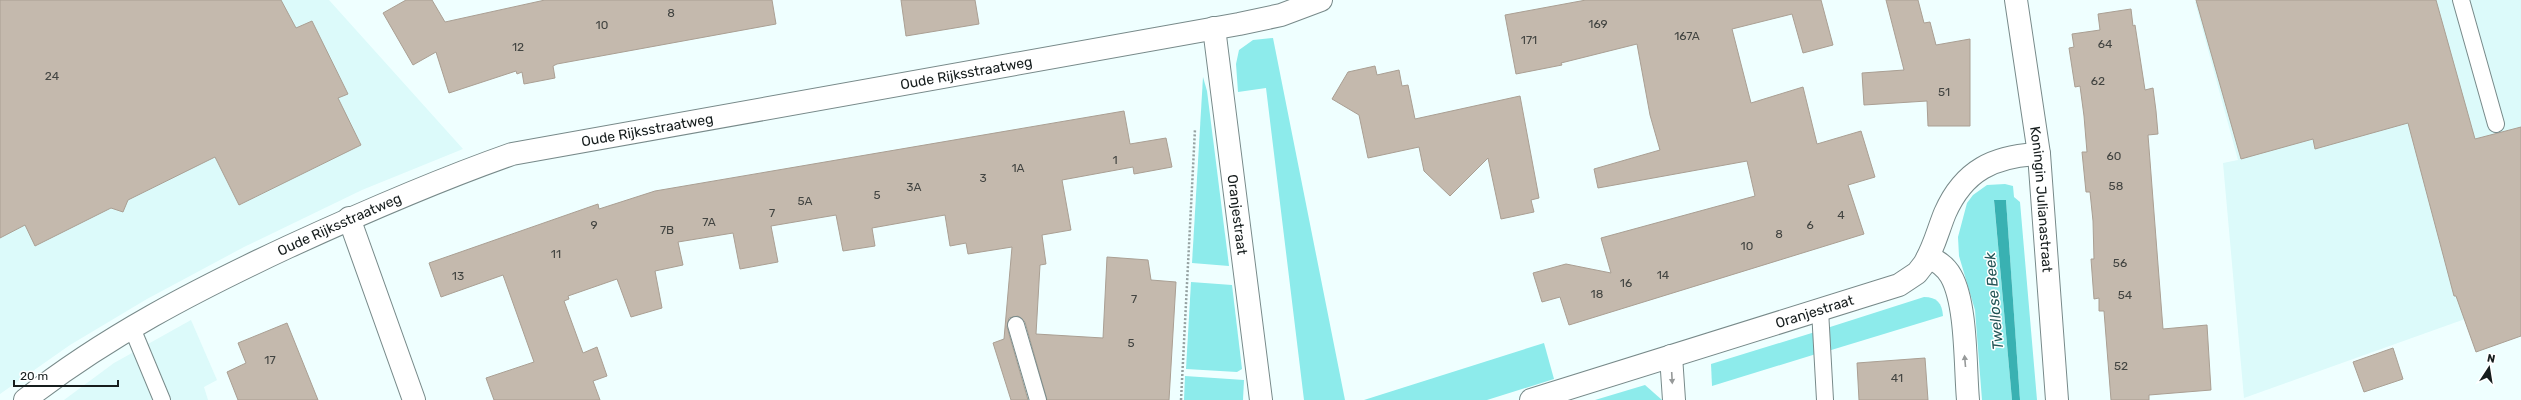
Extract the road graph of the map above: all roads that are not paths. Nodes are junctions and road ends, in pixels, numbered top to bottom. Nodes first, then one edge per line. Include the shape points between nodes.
1 (1324, 0) edge
2 (2016, 0) edge
3 (2461, 0) edge
4 (1214, 28) junction
5 (2496, 124) dead end
6 (2039, 154) junction
7 (349, 218) junction
8 (1928, 257) junction
9 (1820, 310) junction
10 (1016, 325) dead end
11 (132, 328) junction
12 (1671, 356) junction
13 (1542, 398) edge
14 (25, 400) edge
15 (162, 400) edge
16 (414, 400) edge
17 (1038, 400) edge
18 (1261, 400) edge
19 (1674, 400) edge
20 (1825, 400) edge
21 (1968, 400) edge
22 (2058, 400) edge

1 - 4 street, Oude Rijksstraatweg via 1281,15
2 - 6 street, Koningin Julianastraat
3 - 5 lane
4 - 7 street, Oude Rijksstraatweg via 512,154
4 - 18 street, Oranjestraat
6 - 8 street, Oranjestraat via 2004,158 1976,171 1966,180 1945,214
6 - 22 street, Koningin Julianastraat
7 - 11 street, Oude Rijksstraatweg via 220,278
7 - 16 street
8 - 9 street, Oranjestraat via 1917,273 1899,285
21 -> 8 street via 1956,285 1944,266
9 - 12 street, Oranjestraat
9 - 20 lane
10 - 17 lane
11 - 14 street, Oude Rijksstraatweg
11 - 15 lane
12 - 13 street, Oranjestraat
12 -> 19 street

